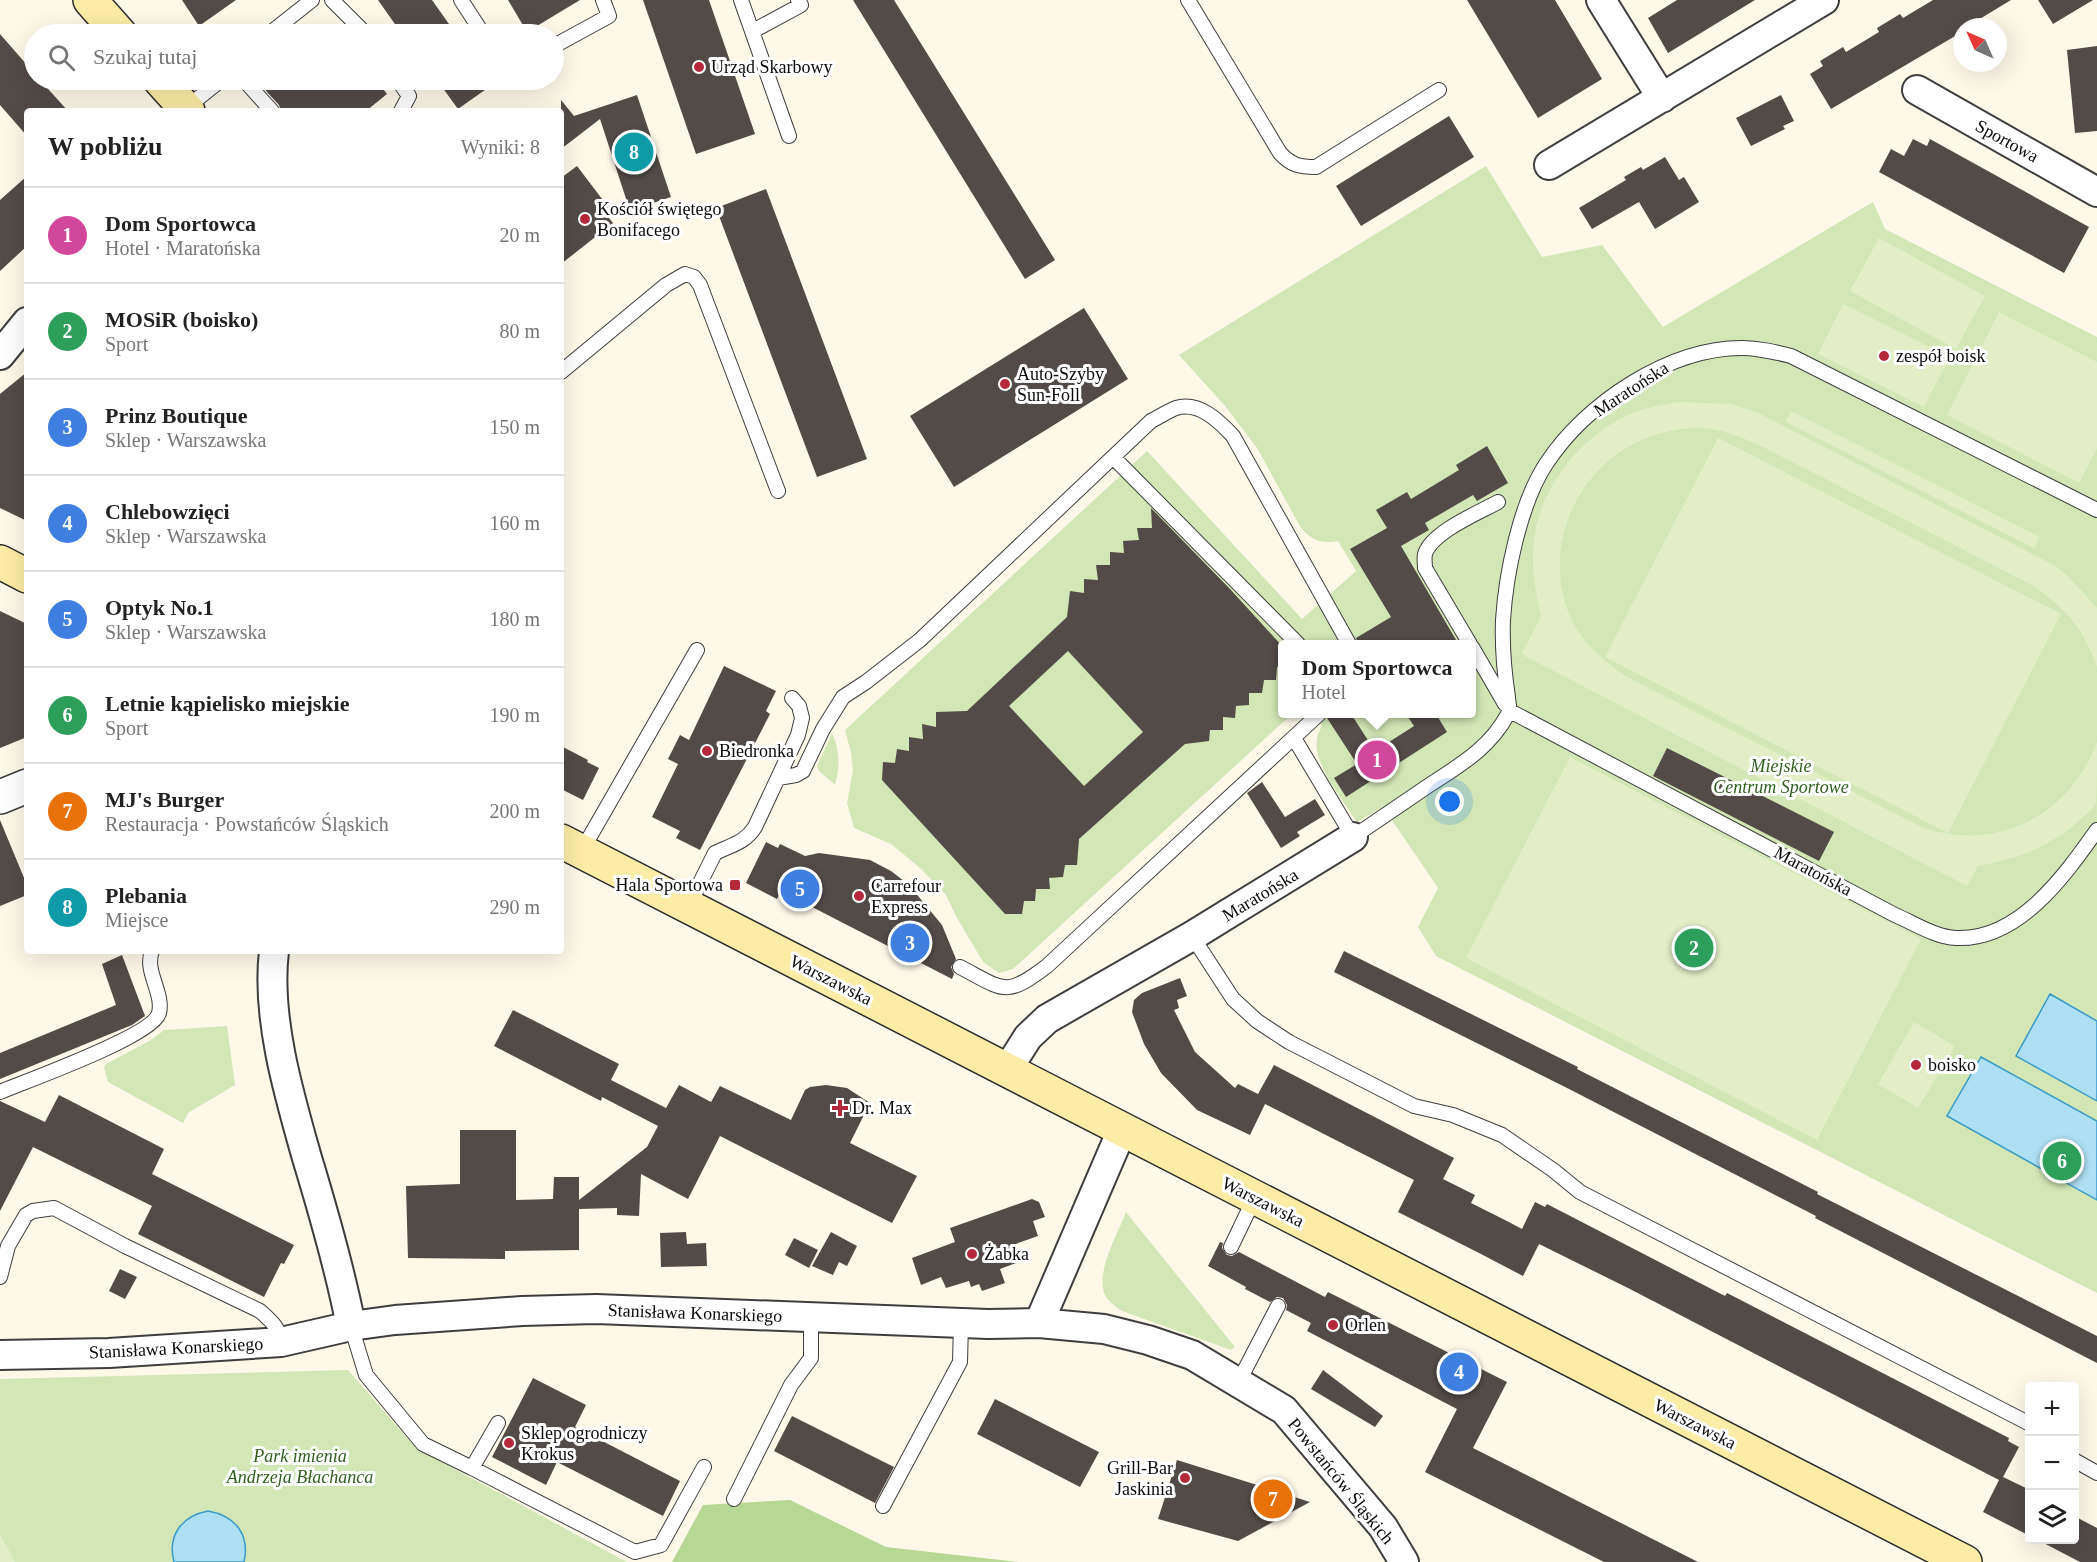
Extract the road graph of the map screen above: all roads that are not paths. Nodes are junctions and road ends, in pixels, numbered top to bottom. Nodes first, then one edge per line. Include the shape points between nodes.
1 (312, 0) edge
2 (333, 0) edge
3 (461, 0) edge
4 (603, 0) edge
5 (741, 0) edge
6 (798, 0) edge
7 (1188, 0) edge
8 (1601, 0) edge
9 (1824, 0) edge
10 (282, 24) edge
11 (356, 24) edge
12 (477, 24) edge
13 (753, 31) junction
14 (564, 41) edge
15 (169, 90) edge
16 (209, 90) edge
17 (253, 90) edge
18 (405, 90) edge
19 (1439, 90) dead end
20 (1917, 90) dead end
21 (1662, 98) junction
22 (185, 108) edge
23 (189, 108) edge
24 (269, 108) edge
25 (403, 108) edge
26 (789, 136) dead end
27 (1549, 165) dead end
28 (2097, 192) edge
29 (24, 326) edge
30 (0, 355) edge
31 (564, 370) edge
32 (1113, 457) junction
33 (778, 491) dead end
34 (1498, 502) dead end
35 (2097, 510) edge
36 (0, 562) edge
37 (24, 574) edge
38 (1293, 640) edge
39 (1346, 640) edge
40 (1467, 640) edge
41 (697, 650) dead end
42 (1476, 654) edge
43 (792, 698) dead end
44 (1510, 711) junction
45 (1315, 718) edge
46 (1294, 738) junction
47 (778, 778) junction
48 (24, 787) edge
49 (0, 797) edge
50 (2097, 830) edge
51 (1353, 837) junction
52 (571, 847) edge
53 (688, 907) junction
54 (1192, 936) junction
55 (151, 954) edge
56 (274, 954) edge
57 (960, 967) dead end
58 (1007, 1070) junction
59 (0, 1092) edge
60 (1122, 1130) junction
61 (1255, 1197) junction
62 (1231, 1247) dead end
63 (0, 1277) edge
64 (1278, 1306) dead end
65 (811, 1317) junction
66 (962, 1323) junction
67 (1039, 1323) junction
68 (351, 1326) junction
69 (281, 1342) junction
70 (0, 1355) edge
71 (1238, 1383) junction
72 (2025, 1421) edge
73 (498, 1423) dead end
74 (2079, 1463) edge
75 (704, 1467) dead end
76 (472, 1468) junction
77 (2097, 1473) edge
78 (734, 1499) dead end
79 (883, 1506) dead end
80 (1404, 1562) edge
81 (1965, 1562) edge

1 - 10 lane
2 - 11 lane
3 - 12 lane
4 - 14 lane via 609,16
5 - 13 lane
6 - 13 lane via 801,5
7 - 19 lane via 1280,153 1299,167 1316,167
8 - 21 street
9 - 21 street
13 - 26 lane
15 - 22 main road
16 - 23 lane
17 - 24 lane
18 - 25 lane via 409,96
20 - 28 street, Sportowa
21 - 27 street
29 - 30 street
31 - 33 lane via 676,278 685,274 694,277
32 - 38 lane
32 - 39 lane via 1151,421 1178,407 1196,408 1221,423 1233,436
32 - 47 lane via 916,644 843,697 803,771
34 - 40 lane via 1434,540 1425,554 1425,568
35 - 44 lane, Maratońska via 1791,356 1742,348 1668,363 1630,385 1578,425 1546,464 1528,500 1509,566 1503,621 1503,666
36 - 37 main road
41 - 52 lane
42 - 44 lane
43 - 47 lane via 802,718
44 - 50 lane, Maratońska via 1895,915 1955,938 2005,927 2037,903 2066,874
44 - 51 lane, Maratońska via 1479,752
45 - 46 lane
46 - 51 lane
46 - 57 lane via 1024,983 1007,988 996,986
47 - 53 lane via 749,836 715,853
48 - 49 street
51 - 54 street, Maratońska
52 - 53 main road, Warszawska
53 - 58 main road, Warszawska
54 - 58 street, Maratońska via 1047,1019 1028,1037
54 - 72 lane via 1233,999 1288,1042 1414,1106 1453,1115 1502,1135 1581,1192
55 - 59 lane via 160,1005 154,1022 128,1039
56 - 68 street via 274,995 285,1077 341,1274
58 - 60 main road, Warszawska
60 - 61 main road, Warszawska
60 - 67 street
61 - 62 lane
61 - 81 main road, Warszawska
63 - 69 lane via 8,1246 26,1215 54,1208 260,1311 273,1322
64 - 71 lane
65 - 66 street, Stanisława Konarskiego
65 - 68 street, Stanisława Konarskiego via 596,1309 405,1319
65 - 78 lane via 811,1358 791,1385
66 - 67 street, Stanisława Konarskiego
66 - 79 lane via 960,1362
67 - 71 street, Powstańców Śląskich via 1104,1329 1148,1340 1192,1355
68 - 69 street, Stanisława Konarskiego
68 - 76 lane via 366,1375 423,1444
69 - 70 street, Stanisława Konarskiego via 109,1353
71 - 80 street, Powstańców Śląskich via 1284,1410 1383,1527
73 - 76 lane
74 - 77 lane
75 - 76 lane via 661,1545 635,1552

